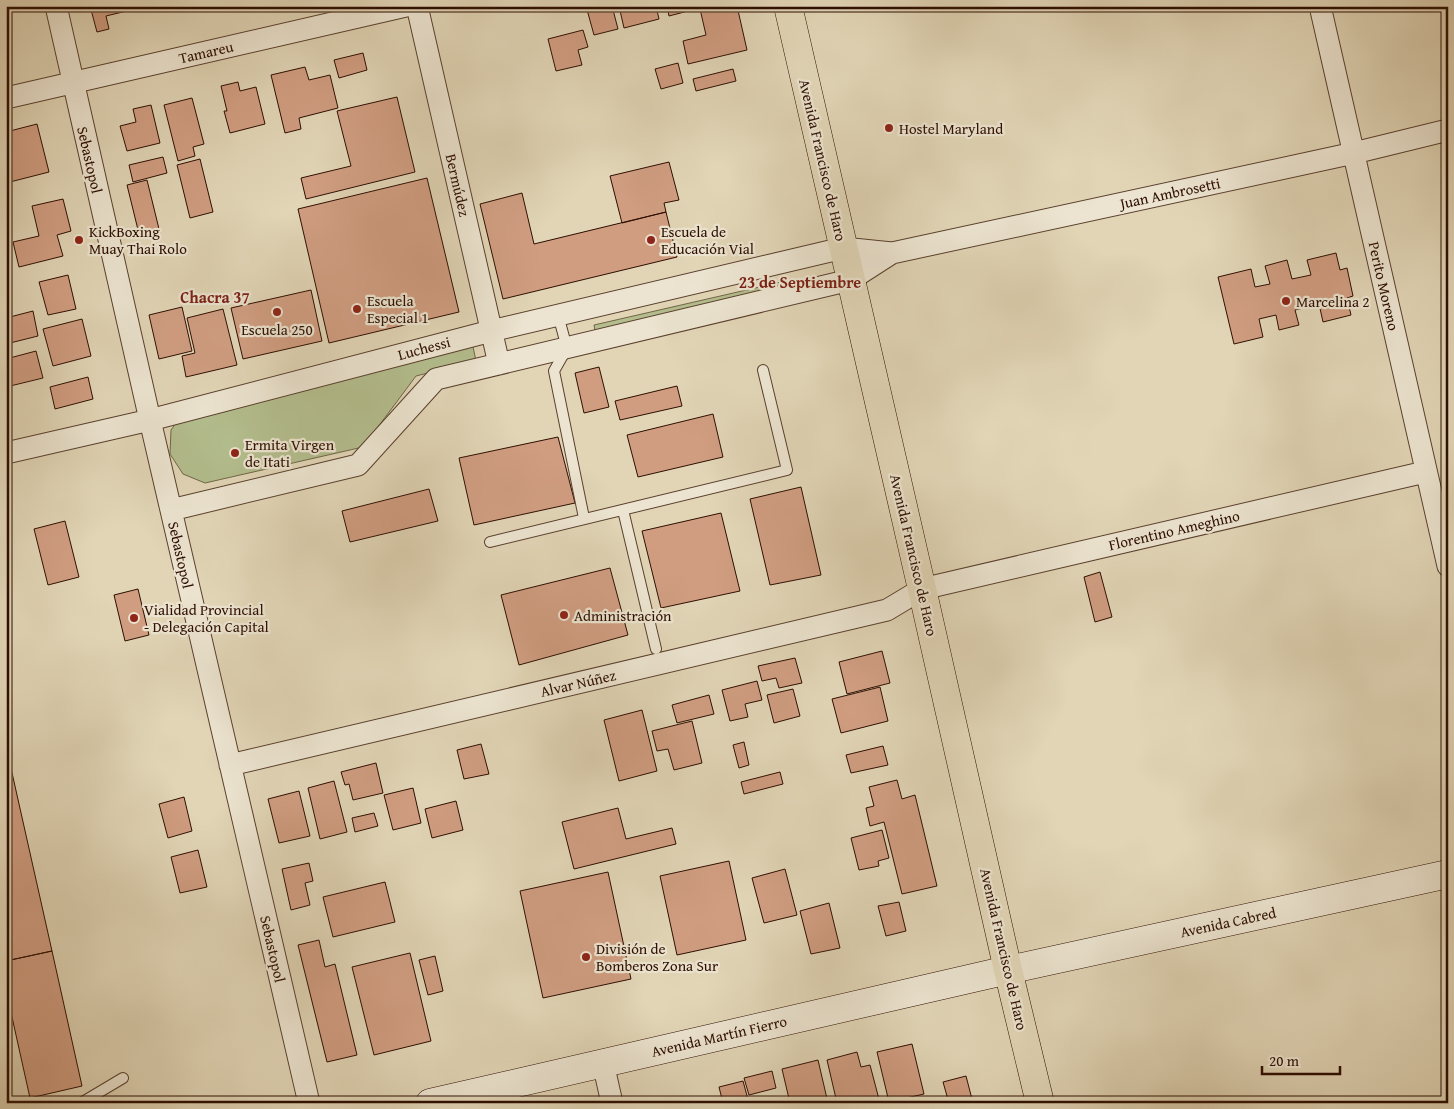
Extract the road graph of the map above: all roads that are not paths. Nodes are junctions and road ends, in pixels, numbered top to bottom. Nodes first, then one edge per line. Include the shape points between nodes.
1 (56, 6) edge
2 (406, 6) edge
3 (417, 6) edge
4 (788, 6) edge
5 (1320, 6) edge
6 (73, 82) junction
7 (6, 98) edge
8 (1448, 130) edge
9 (1354, 153) junction
10 (843, 248) junction
11 (892, 253) junction
12 (850, 280) junction
13 (558, 315) junction
14 (491, 331) junction
15 (566, 348) junction
16 (499, 364) junction
17 (763, 370) dead end
18 (150, 420) junction
19 (6, 453) edge
20 (1426, 472) junction
21 (171, 510) junction
22 (623, 510) junction
23 (584, 518) junction
24 (490, 542) dead end
25 (1448, 566) edge
26 (922, 589) junction
27 (656, 649) dead end
28 (230, 765) junction
29 (1448, 874) edge
30 (1008, 970) junction
31 (603, 1063) junction
32 (123, 1078) dead end
33 (81, 1103) edge
34 (309, 1103) edge
35 (430, 1103) edge
36 (612, 1103) edge
37 (1040, 1103) edge

1 - 6 street, Sebastopol
2 - 6 street, Tamareu
3 - 14 street, Bermúdez
4 - 10 main road, Avenida Francisco de Haro
5 - 9 street, Perito Moreno
6 - 7 street, Tamareu
6 - 18 street, Sebastopol
8 - 9 street, Juan Ambrosetti
9 - 11 street, Juan Ambrosetti
9 - 20 street, Perito Moreno
10 - 11 street, Juan Ambrosetti
10 - 12 main road, Avenida Francisco de Haro
10 - 13 street, Luchessi
11 - 12 street, Juan Ambrosetti
12 - 15 street
12 - 26 main road, Avenida Francisco de Haro
13 - 14 street, Luchessi
13 - 15 lane
14 - 16 street, Bermúdez
14 - 18 street, Luchessi
15 - 16 street
15 - 23 lane via 554,371
16 - 21 street via 436,379 358,465
17 - 22 lane via 787,470
18 - 19 street, Luchessi
18 - 21 street, Sebastopol
20 - 25 street, Perito Moreno
20 - 26 street, Florentino Ameghino
21 - 28 street, Sebastopol
22 - 23 lane
22 - 27 lane
23 - 24 lane
26 - 28 street, Alvar Núñez via 887,610
26 - 30 main road, Avenida Francisco de Haro
28 - 34 street, Sebastopol
29 - 30 main road, Avenida Cabred
30 - 31 main road, Avenida Martín Fierro
30 - 37 main road, Avenida Francisco de Haro
31 - 35 main road, Avenida Martín Fierro
31 - 36 street
32 - 33 lane

